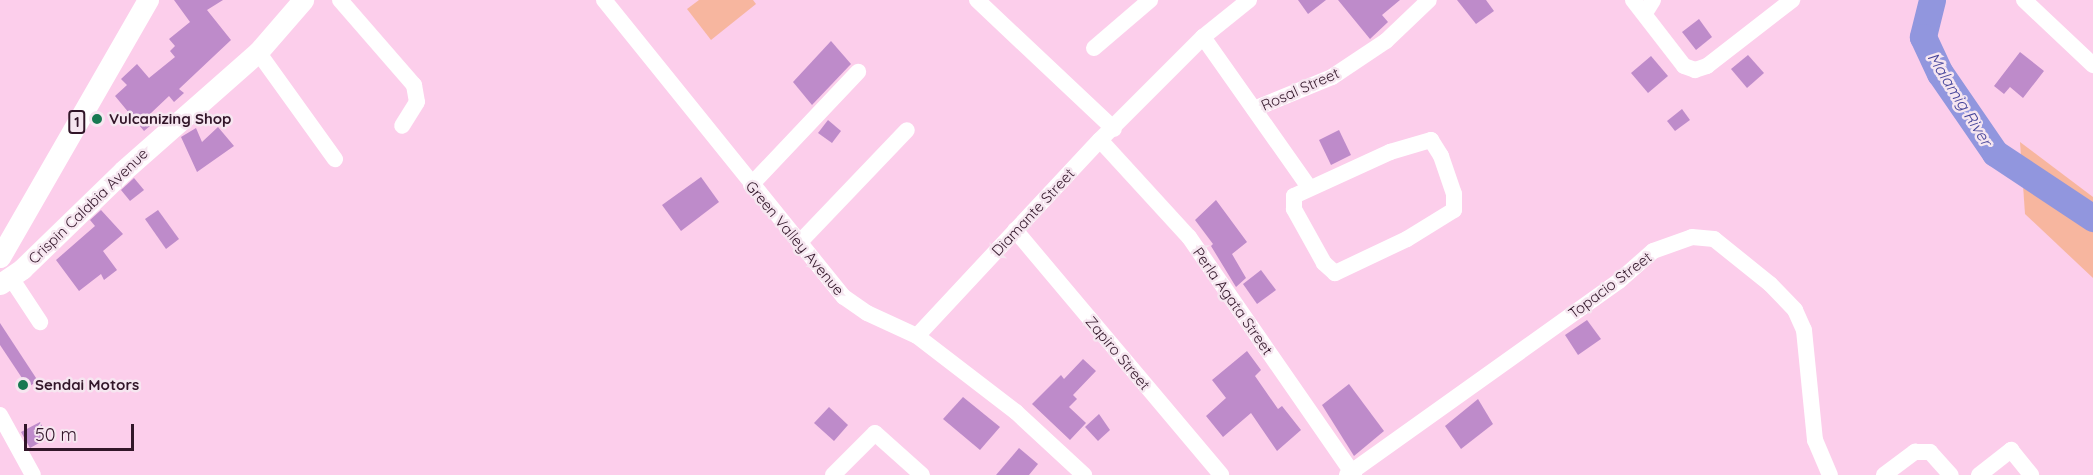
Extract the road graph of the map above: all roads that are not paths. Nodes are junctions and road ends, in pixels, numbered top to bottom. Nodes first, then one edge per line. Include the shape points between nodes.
1 (148, 0) edge
2 (303, 0) edge
3 (340, 0) edge
4 (604, 0) edge
5 (977, 0) edge
6 (1150, 0) edge
7 (1249, 0) edge
8 (1429, 0) edge
9 (1633, 0) edge
10 (1792, 0) edge
11 (2024, 0) edge
12 (1649, 7) edge
13 (1203, 37) junction
14 (1094, 48) dead end
15 (258, 52) junction
16 (2092, 62) edge
17 (858, 72) dead end
18 (1254, 109) junction
19 (402, 126) dead end
20 (1114, 129) junction
21 (907, 130) dead end
22 (1100, 140) junction
23 (335, 159) dead end
24 (751, 185) junction
25 (1309, 187) junction
26 (1015, 230) junction
27 (799, 243) junction
28 (0, 257) edge
29 (5, 281) edge
30 (40, 322) dead end
31 (917, 336) junction
32 (0, 415) edge
33 (1351, 474) edge
34 (33, 475) edge
35 (833, 475) edge
36 (922, 475) edge
37 (1084, 475) edge
38 (1221, 475) edge
39 (1830, 475) edge
40 (1884, 475) edge
41 (1951, 475) edge
42 (1979, 475) edge
43 (2031, 475) edge

1 - 28 main road, 1
2 - 15 main road, Crispin Calabia Avenue
3 - 19 street via 414,86 417,102
4 - 24 street, Green Valley Avenue
5 - 20 street
6 - 14 street
7 - 13 street, Diamante Street
8 - 18 street, Rosal Street via 1386,41 1332,77
9 - 12 street
10 - 12 street via 1707,66 1695,70 1684,66
11 - 16 street
13 - 18 street
13 - 20 street, Diamante Street
15 - 23 street
15 - 29 main road, Crispin Calabia Avenue
17 - 24 street
18 - 25 street
20 - 22 street, Diamante Street
21 - 27 street
22 - 26 street, Diamante Street
22 - 33 street, Perla Agata Street via 1189,237
24 - 27 street, Green Valley Avenue
25 - 25 street via 1431,140 1454,194 1454,210 1407,239 1335,273 1324,263 1294,209 1294,196
26 - 31 street, Diamante Street
26 - 38 street, Zapiro Street
27 - 31 street, Green Valley Avenue via 844,297 867,314
29 - 30 street
31 - 37 street, Green Valley Avenue via 1016,412
32 - 34 street
33 - 39 street, Topacio Street via 1619,281 1653,251 1692,237 1714,239 1770,284 1795,310 1804,330 1815,440
35 - 36 street via 875,433
40 - 41 street via 1915,452 1930,452
42 - 43 street via 2012,450

